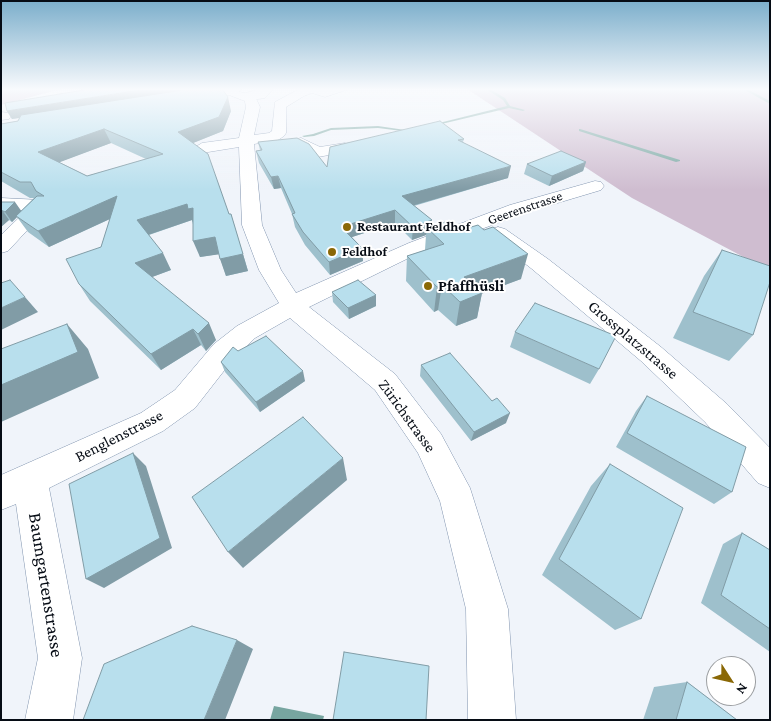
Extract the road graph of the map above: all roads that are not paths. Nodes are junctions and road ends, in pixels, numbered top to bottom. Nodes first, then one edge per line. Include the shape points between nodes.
1 (248, 123) edge
2 (279, 123) edge
3 (246, 146) junction
4 (202, 148) edge
5 (346, 148) edge
6 (595, 186) dead end
7 (1, 204) edge
8 (483, 222) junction
9 (1, 247) edge
10 (292, 305) junction
11 (770, 472) edge
12 (16, 486) edge
13 (49, 720) edge
14 (492, 720) edge

1 - 3 street, Zürichstrasse
2 - 3 street via 279,133
3 - 4 street
3 - 5 street via 301,143 318,152
3 - 10 street, Zürichstrasse via 252,225 270,270
6 - 8 street, Geerenstrasse
7 - 9 street via 34,204 37,210
8 - 10 street, Geerenstrasse via 391,258
8 - 11 street, Grossplatzstrasse via 651,354 716,413
10 - 12 street, Benglenstrasse via 246,332 224,351 185,399 152,422
10 - 14 street, Zürichstrasse via 385,382 416,422 443,468 468,533 488,609
12 - 13 street, Baumgartenstrasse via 60,658

